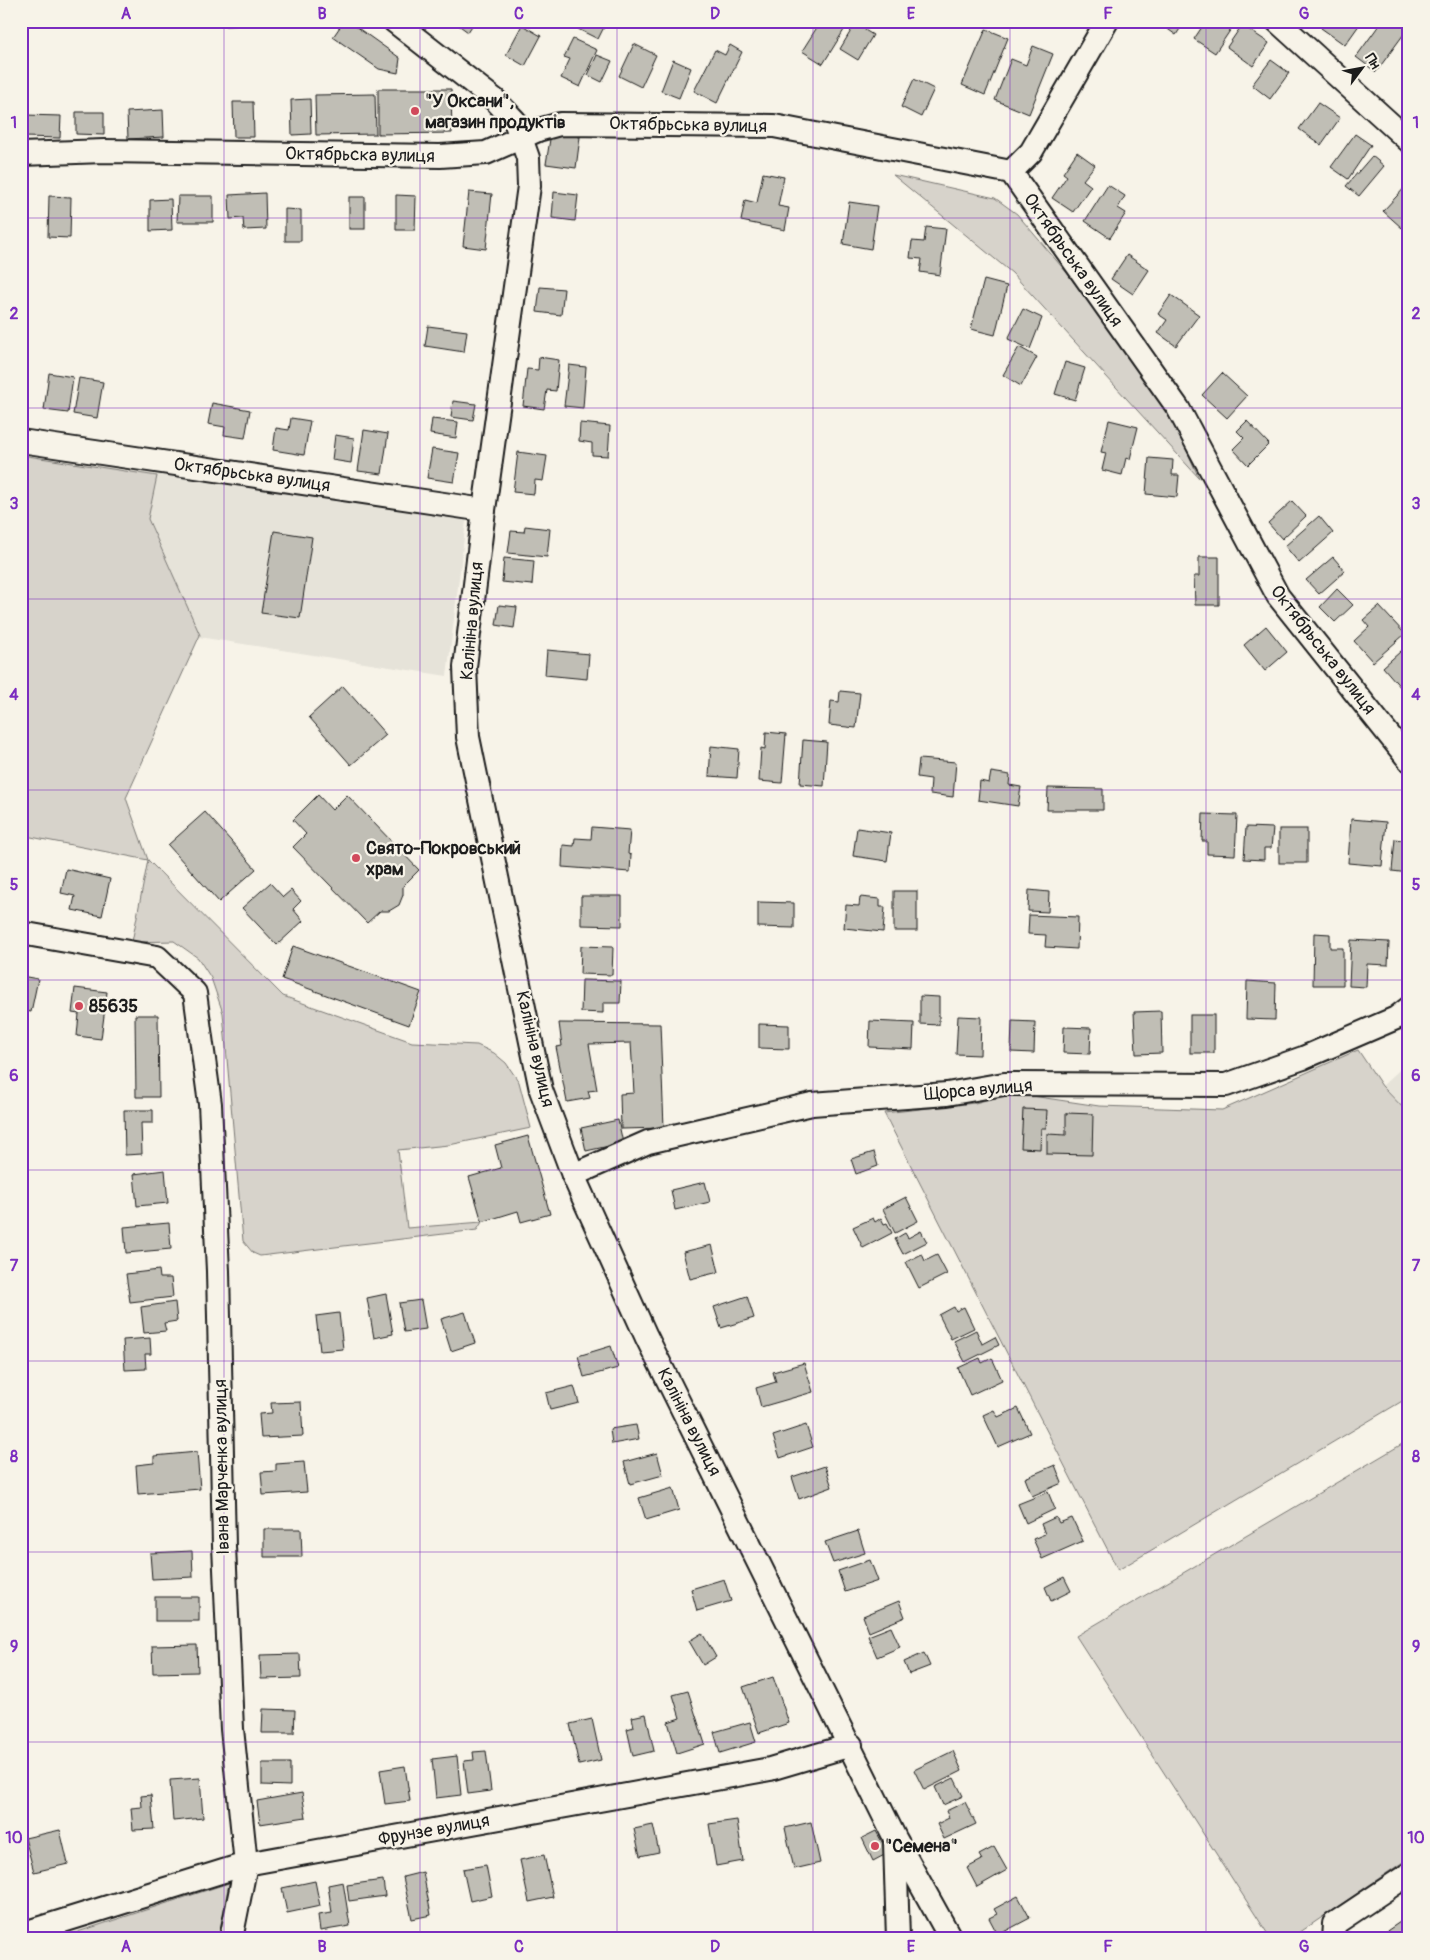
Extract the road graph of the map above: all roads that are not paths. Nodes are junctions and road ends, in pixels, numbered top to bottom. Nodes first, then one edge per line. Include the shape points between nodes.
1 (394, 21) edge
2 (1107, 21) edge
3 (1277, 21) edge
4 (521, 137) junction
5 (1409, 141) edge
6 (21, 154) edge
7 (1011, 172) junction
8 (21, 441) edge
9 (484, 510) junction
10 (1409, 760) edge
11 (21, 933) edge
12 (1409, 1008) edge
13 (573, 1175) junction
14 (851, 1745) junction
15 (895, 1838) junction
16 (246, 1864) junction
17 (1409, 1874) edge
18 (1333, 1931) edge
19 (21, 1934) edge
20 (231, 1939) edge
21 (898, 1939) edge
22 (951, 1939) edge

1 - 4 street via 495,100 515,121
2 - 7 street via 1031,152
3 - 5 street
4 - 6 street, Октябрьска вулиця via 486,153 440,156 104,151
4 - 7 street, Октябрьська вулиця via 560,124 774,126
4 - 9 street, Калініна вулиця via 528,158 529,186
7 - 10 street, Октябрьська вулиця via 1178,408 1278,596
8 - 9 street, Октябрьська вулиця
9 - 13 street, Калініна вулиця via 465,668 468,737 541,1090
11 - 16 street, Івана Марченка вулиця via 157,956 195,993 210,1104 232,1729
12 - 13 street, Щорса вулиця via 1396,1018 1303,1058 1226,1085 1004,1084 947,1094 812,1104 648,1142
13 - 14 street, Калініна вулиця via 646,1336
14 - 15 street, Калініна вулиця
14 - 16 street, Фрунзе вулиця via 760,1771
15 - 21 street
15 - 22 street, Калініна вулиця
16 - 19 street, Фрунзе вулиця
16 - 20 street, Івана Марченка вулиця
17 - 18 street

